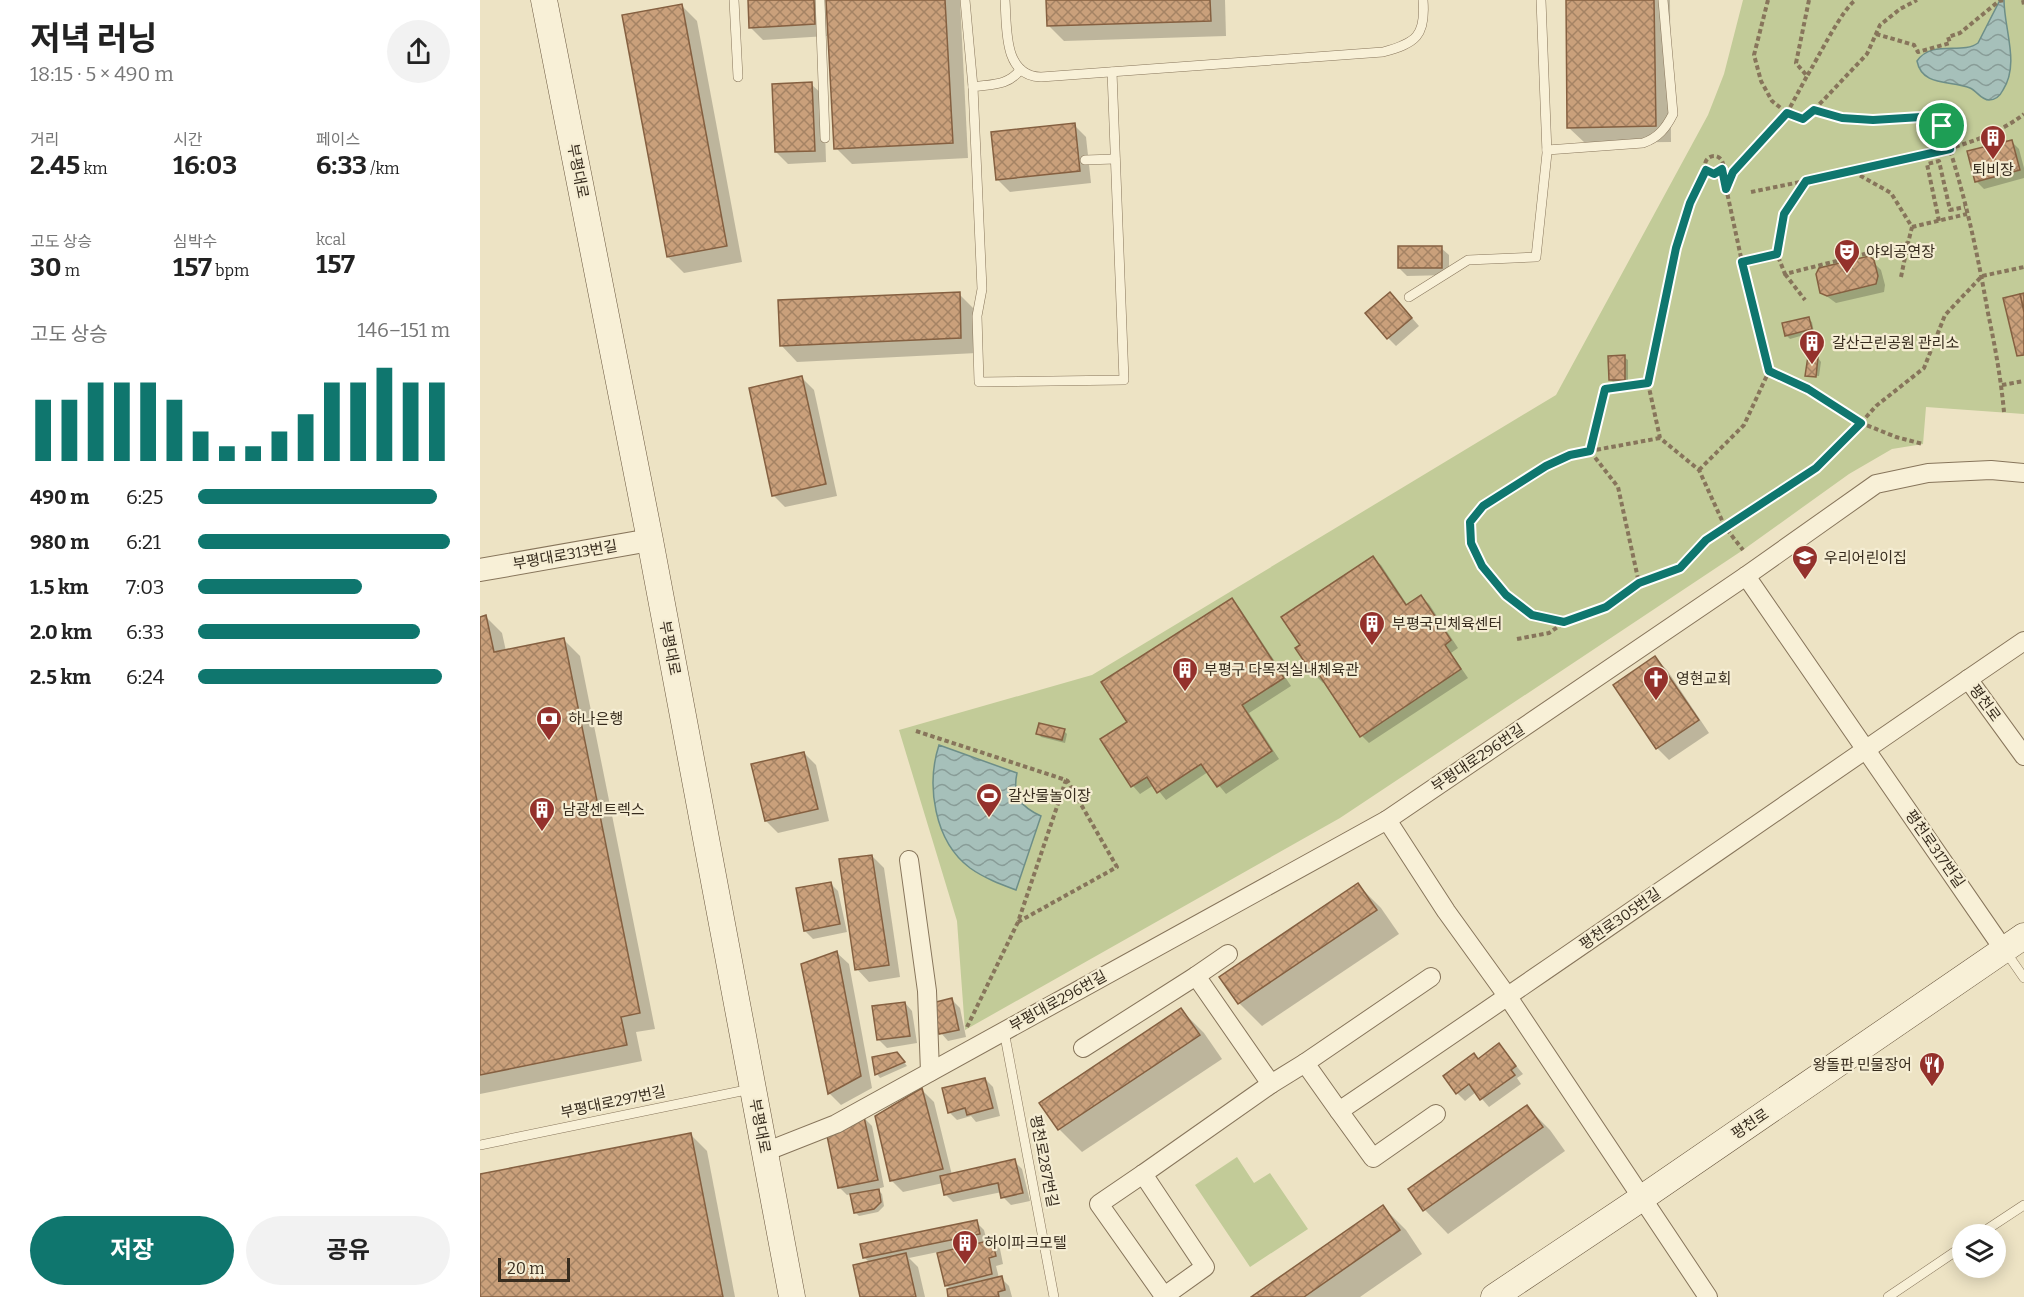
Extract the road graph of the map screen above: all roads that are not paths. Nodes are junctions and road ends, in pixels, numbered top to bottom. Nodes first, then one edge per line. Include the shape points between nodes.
1 (544, 0) edge
2 (734, 0) edge
3 (820, 0) edge
4 (965, 0) edge
5 (1005, 0) edge
6 (1423, 0) edge
7 (1541, 0) edge
8 (1663, 0) edge
9 (1020, 70) junction
10 (1112, 72) junction
11 (738, 77) dead end
12 (973, 87) junction
13 (825, 138) dead end
14 (1547, 150) junction
15 (1115, 159) junction
16 (1085, 160) dead end
17 (1409, 297) dead end
18 (2024, 473) edge
19 (650, 540) junction
20 (480, 570) edge
21 (1746, 576) junction
22 (2024, 641) edge
23 (1968, 679) junction
24 (1866, 749) junction
25 (2024, 756) edge
26 (1387, 820) junction
27 (909, 860) dead end
28 (2014, 943) edge
29 (1228, 954) dead end
30 (1196, 976) junction
31 (1431, 977) dead end
32 (2024, 978) edge
33 (1508, 998) junction
34 (1004, 1031) junction
35 (1083, 1048) dead end
36 (1305, 1062) junction
37 (930, 1072) junction
38 (1271, 1084) junction
39 (753, 1088) junction
40 (1340, 1111) junction
41 (1436, 1114) dead end
42 (480, 1145) edge
43 (765, 1152) junction
44 (1143, 1174) junction
45 (1642, 1198) junction
46 (2024, 1205) edge
47 (1995, 1224) edge
48 (1952, 1254) edge
49 (792, 1297) edge
50 (1054, 1297) edge
51 (1163, 1297) edge
52 (1494, 1297) edge
53 (1708, 1297) edge
54 (1888, 1297) edge

1 - 19 main road, 부평대로
2 - 11 lane
3 - 13 lane
4 - 12 lane
5 - 9 lane via 1011,54
6 - 10 lane via 1422,31 1400,47 1383,51
7 - 14 lane
8 - 14 lane via 1673,114 1668,124 1643,143
9 - 10 lane via 1041,77
9 - 12 lane via 1008,81
10 - 15 lane
12 - 15 lane via 982,289 977,316 979,382 1124,380
14 - 17 lane via 1536,257 1468,260
15 - 16 lane
18 - 21 street, 부평대로296번길 via 1928,473 1876,484
19 - 20 street, 부평대로313번길
19 - 39 main road, 부평대로
21 - 24 street, 평천로317번길
21 - 26 street, 부평대로296번길
22 - 23 street
23 - 24 street
23 - 25 street, 평천로
24 - 28 street, 평천로317번길
24 - 33 street, 평천로305번길
26 - 33 street
26 - 34 street, 부평대로296번길
27 - 37 street via 927,991
28 - 32 lane
28 - 45 main road, 평천로
29 - 30 street
30 - 35 street
30 - 38 street
31 - 36 street
33 - 40 street, 평천로305번길
33 - 45 street
34 - 37 street, 부평대로296번길
34 - 50 lane, 평천로287번길
36 - 38 street
36 - 40 street
37 - 43 street, 부평대로296번길 via 836,1124
38 - 44 street
39 - 42 lane, 부평대로297번길
39 - 43 main road, 부평대로
40 - 41 street via 1373,1158
43 - 49 main road, 부평대로
44 - 51 street via 1205,1267
44 - 51 street via 1100,1204
45 - 52 main road, 평천로
45 - 53 street
46 - 47 lane
48 - 54 lane

